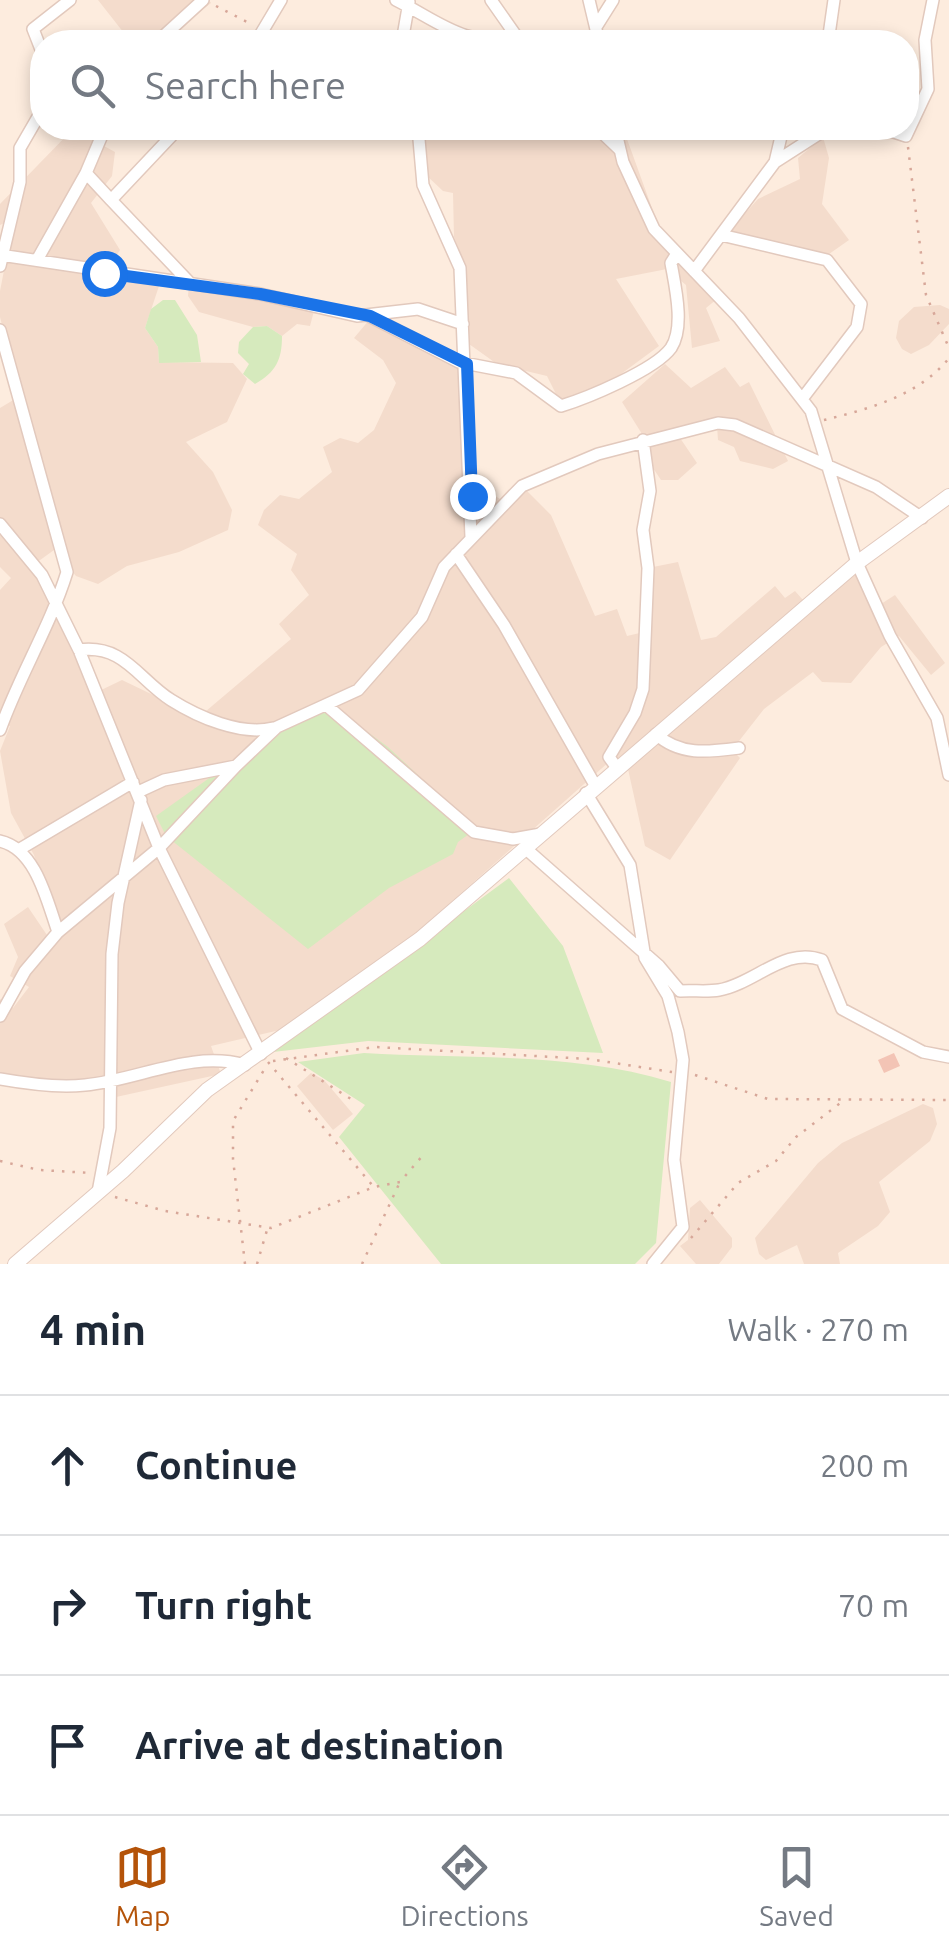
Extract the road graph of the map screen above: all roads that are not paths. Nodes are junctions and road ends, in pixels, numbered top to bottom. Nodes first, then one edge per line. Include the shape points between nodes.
1 (70, 0) edge
2 (281, 0) edge
3 (491, 0) edge
4 (589, 0) edge
5 (613, 0) edge
6 (834, 0) edge
7 (933, 0) edge
8 (203, 1) edge
9 (404, 2) edge
10 (596, 27) junction
11 (33, 30) edge
12 (170, 30) edge
13 (263, 30) edge
14 (403, 30) edge
15 (451, 30) edge
16 (512, 30) edge
17 (596, 30) edge
18 (830, 30) edge
19 (919, 108) edge
20 (30, 131) edge
21 (99, 140) edge
22 (168, 140) edge
23 (419, 140) edge
24 (610, 140) edge
25 (617, 140) edge
26 (780, 140) edge
27 (809, 140) edge
28 (619, 149) junction
29 (775, 162) junction
30 (86, 173) junction
31 (111, 200) junction
32 (722, 235) junction
33 (676, 255) junction
34 (1, 259) edge
35 (37, 260) junction
36 (694, 271) junction
37 (189, 282) junction
38 (370, 316) junction
39 (463, 324) junction
40 (0, 330) edge
41 (467, 364) junction
42 (802, 399) junction
43 (643, 440) junction
44 (825, 463) junction
45 (949, 496) edge
46 (922, 518) junction
47 (0, 524) edge
48 (471, 537) junction
49 (456, 554) junction
50 (857, 563) junction
51 (57, 606) junction
52 (80, 650) junction
53 (326, 705) junction
54 (277, 726) junction
55 (0, 730) edge
56 (656, 734) junction
57 (739, 748) dead end
58 (236, 766) junction
59 (617, 768) junction
60 (949, 775) edge
61 (591, 789) junction
62 (137, 791) junction
63 (541, 834) junction
64 (0, 840) edge
65 (158, 848) junction
66 (525, 848) junction
67 (20, 849) junction
68 (123, 880) junction
69 (58, 932) junction
70 (646, 958) junction
71 (0, 1016) edge
72 (949, 1057) edge
73 (265, 1058) junction
74 (245, 1065) junction
75 (0, 1080) edge
76 (110, 1081) junction
77 (98, 1192) junction
78 (15, 1264) edge
79 (653, 1264) edge

1 - 11 street
2 - 13 street
3 - 16 street
4 - 10 street
5 - 10 street
6 - 18 street
7 - 19 street via 928,89
8 - 12 street
9 - 14 street
9 - 15 street
10 - 17 street
20 - 34 street via 20,148 20,182
21 - 30 street
22 - 31 street
23 - 39 street via 423,186 460,268
24 - 28 street
25 - 28 street
26 - 29 street
27 - 29 street
28 - 33 street via 654,229
29 - 32 street
30 - 31 street
30 - 35 street
31 - 37 street
32 - 36 street
32 - 42 street via 827,260 861,304 857,327
33 - 36 street
33 - 41 street via 676,334 652,364 560,406 516,373
34 - 35 street
35 - 37 street
36 - 42 street
37 - 38 street
38 - 39 street via 418,309
38 - 41 street
39 - 41 street
40 - 51 street via 67,564
41 - 48 street
42 - 44 street via 816,422
43 - 44 street via 718,423 760,433
43 - 48 street via 522,486
43 - 59 street via 650,491 642,530 648,568 643,689 609,757
44 - 46 street
44 - 50 street
45 - 46 street
46 - 50 street
47 - 51 street via 29,555
48 - 49 street
49 - 53 street via 414,628 358,690
49 - 61 street via 504,624
50 - 56 street
50 - 60 street via 936,718
51 - 52 street
51 - 55 street
52 - 54 street via 128,660 170,699 220,721 256,731
52 - 62 street
53 - 54 street
53 - 63 street via 474,832 513,839
54 - 58 street
56 - 57 street via 672,748
56 - 59 street
58 - 62 street
58 - 65 street
59 - 61 street
61 - 63 street
61 - 70 street via 630,865
62 - 65 street
62 - 67 street
62 - 68 street
63 - 66 street
64 - 67 street
65 - 68 street
65 - 73 street
66 - 70 street
66 - 73 street
67 - 69 street
68 - 69 street
68 - 76 street via 112,954
69 - 71 street via 25,970
70 - 72 street via 680,991 719,990 791,956 809,955 822,960 842,1009 923,1052
70 - 79 street via 668,996 683,1060 674,1160 683,1228
73 - 74 street
74 - 76 street via 197,1060
74 - 77 street via 207,1090
75 - 76 street via 50,1086
76 - 77 street via 110,1128
77 - 78 street

